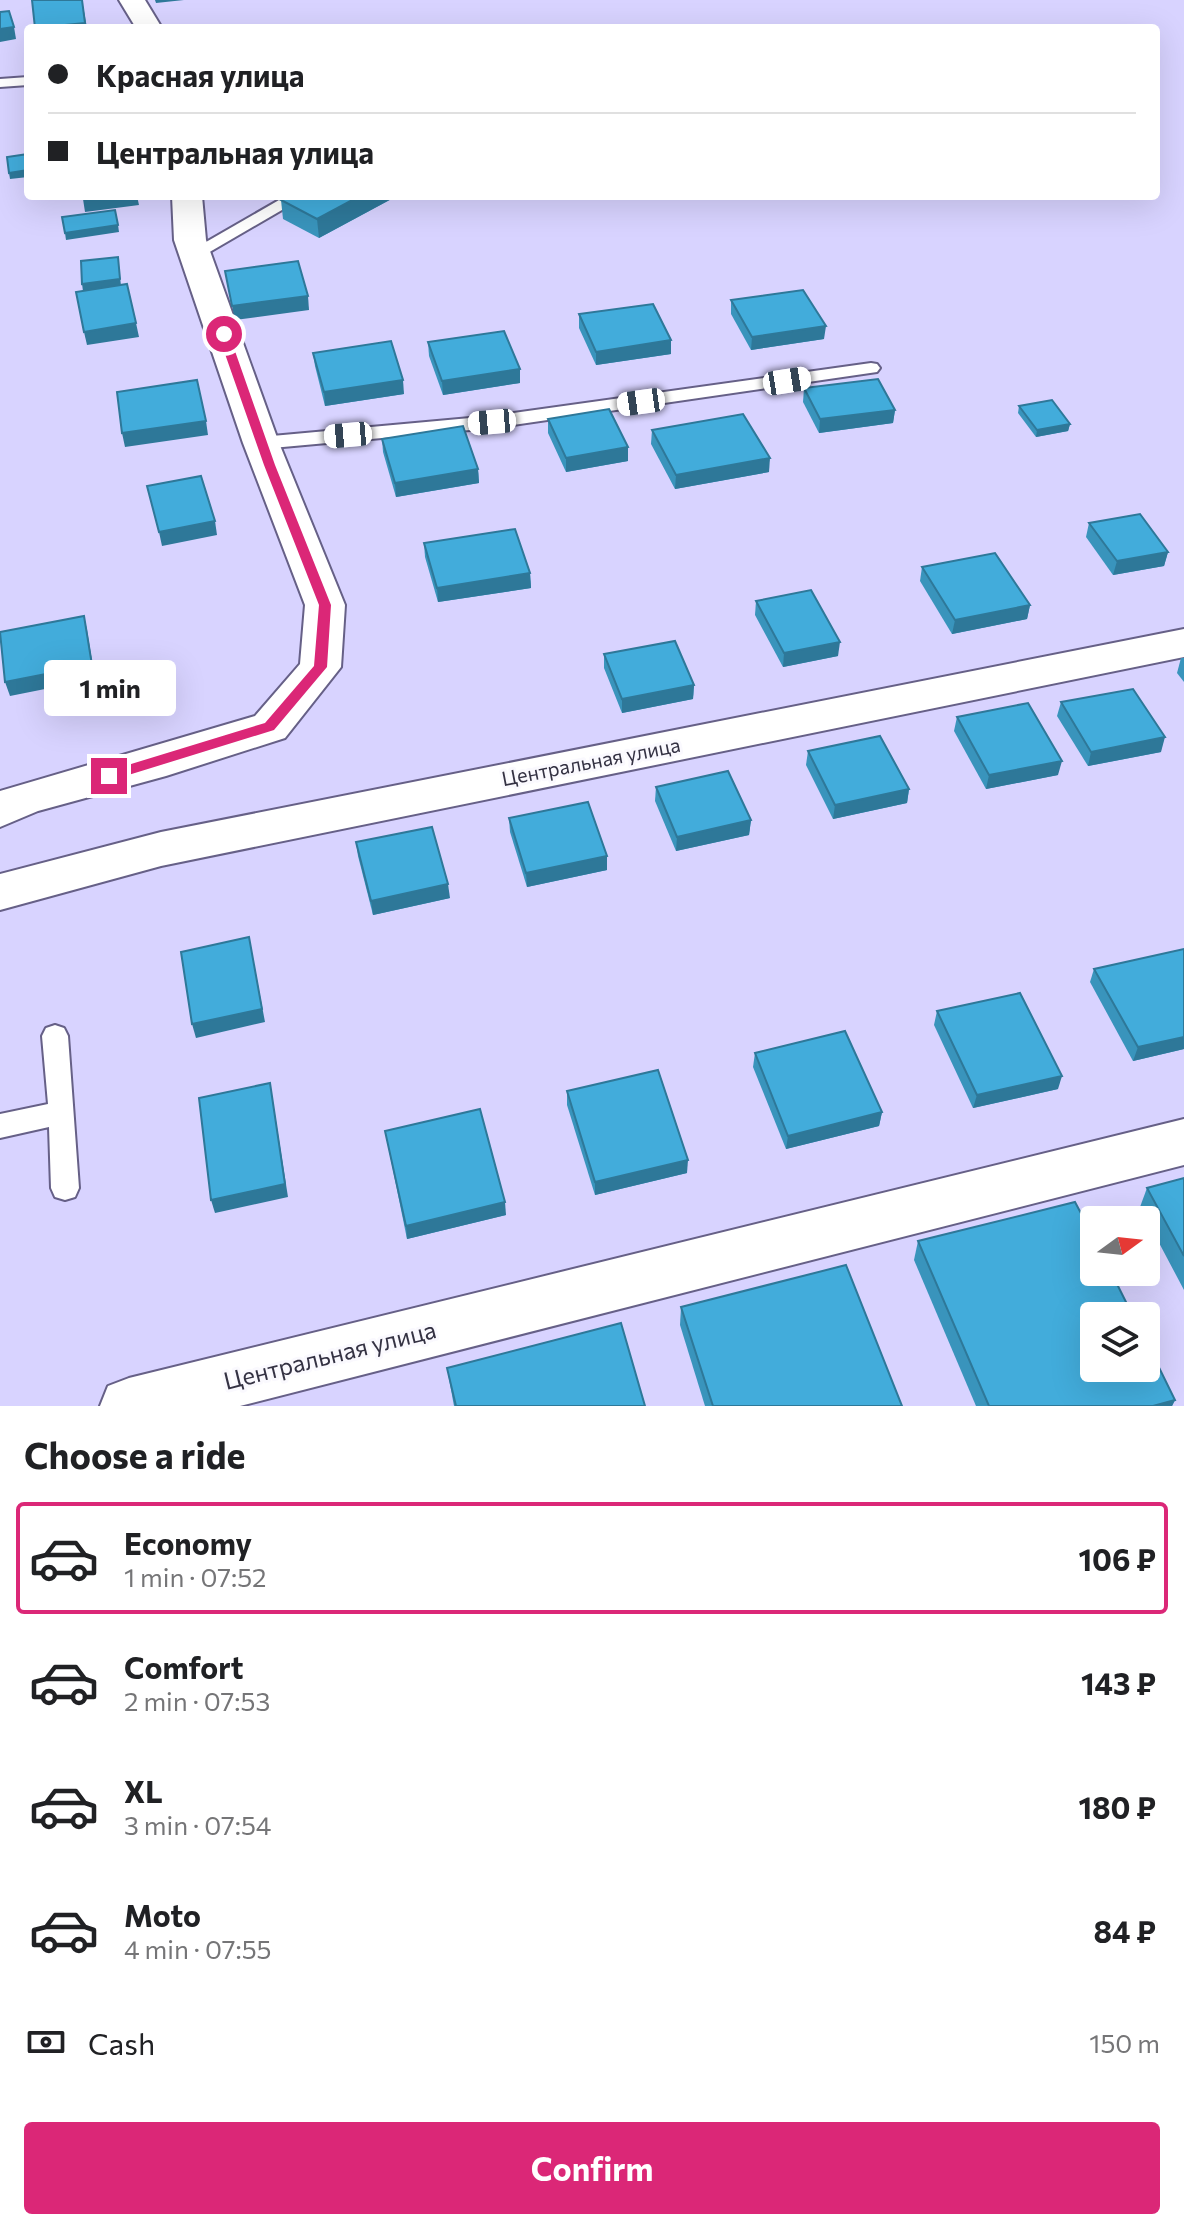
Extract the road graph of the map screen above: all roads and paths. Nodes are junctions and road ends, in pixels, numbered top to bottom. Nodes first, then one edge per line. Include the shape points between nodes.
1 (132, 0) edge
2 (147, 24) edge
3 (24, 81) edge
4 (0, 83) edge
5 (187, 200) edge
6 (291, 200) edge
7 (195, 253) junction
8 (871, 368) dead end
9 (266, 454) junction
10 (1184, 643) edge
11 (0, 810) edge
12 (0, 892) edge
13 (55, 1036) dead end
14 (62, 1112) junction
15 (0, 1126) edge
16 (1184, 1142) edge
17 (65, 1188) dead end
18 (129, 1406) edge

1 - 2 street
3 - 4 lane
5 - 7 street
6 - 7 lane
7 - 9 street
8 - 9 lane
9 - 11 street via 325,605 320,667 270,727 25,798
10 - 12 street, Центральная улица via 161,849
13 - 14 lane
14 - 15 lane
14 - 17 lane
16 - 18 street, Центральная улица

